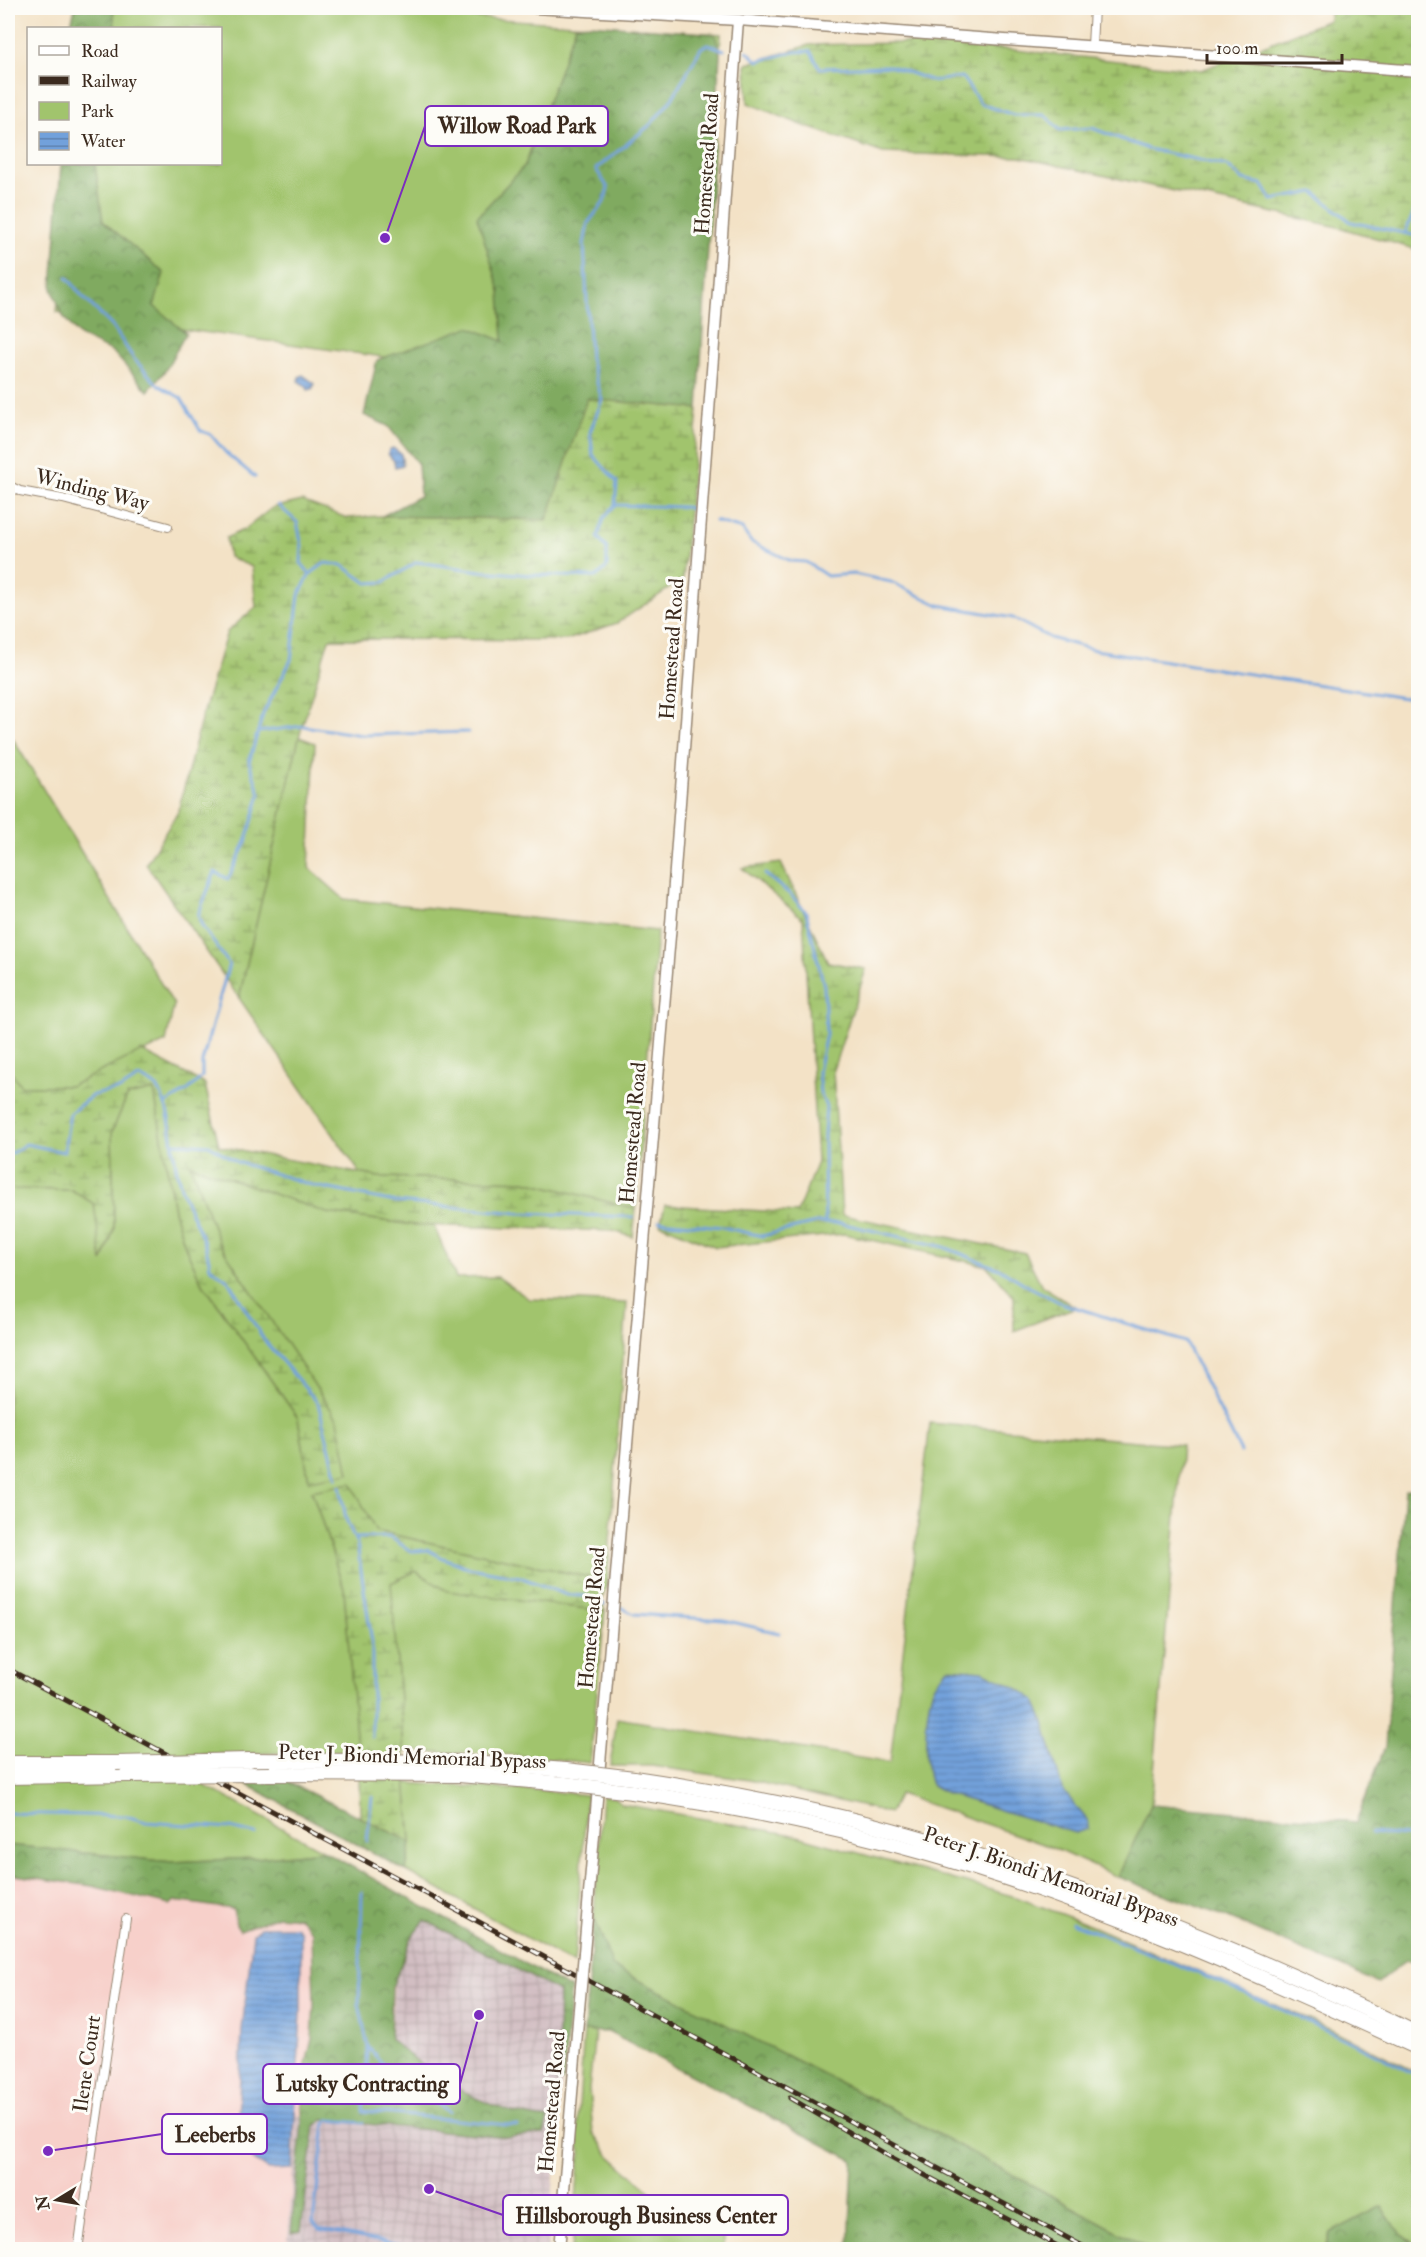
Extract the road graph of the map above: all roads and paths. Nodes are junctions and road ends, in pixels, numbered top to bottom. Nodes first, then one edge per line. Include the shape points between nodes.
1 (535, 8) edge
2 (1094, 8) edge
3 (738, 20) junction
4 (1092, 46) junction
5 (1419, 70) edge
6 (8, 485) edge
7 (168, 527) dead end
8 (8, 1764) edge
9 (8, 1777) edge
10 (566, 1777) junction
11 (633, 1785) junction
12 (126, 1919) dead end
13 (1419, 2034) edge
14 (1419, 2048) edge
15 (78, 2250) edge
16 (559, 2250) edge

1 - 3 street
2 - 4 street
3 - 4 street
3 - 16 street, Homestead Road, bridge via 672,912
4 - 5 street
6 - 7 street, Winding Way
8 - 10 highway, Peter J. Biondi Memorial Bypass, bridge via 459,1762
9 - 10 highway, Peter J. Biondi Memorial Bypass, bridge via 270,1774
10 - 11 highway, Peter J. Biondi Memorial Bypass, bridge
11 - 13 highway, Peter J. Biondi Memorial Bypass via 751,1797 929,1840 1183,1928
11 - 14 highway, Peter J. Biondi Memorial Bypass via 811,1823 1003,1877 1169,1940
12 - 15 street, Ilene Court

